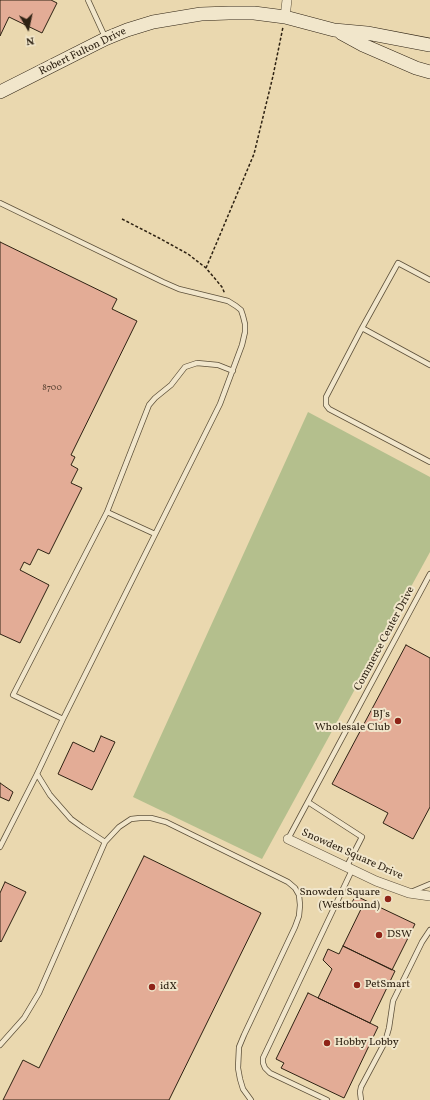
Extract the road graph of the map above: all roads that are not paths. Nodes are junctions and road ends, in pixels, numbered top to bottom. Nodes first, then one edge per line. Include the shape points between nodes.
1 (88, 0) edge
2 (288, 0) edge
3 (285, 17) junction
4 (334, 30) junction
5 (105, 39) junction
6 (430, 45) edge
7 (430, 72) edge
8 (0, 92) edge
9 (0, 203) edge
10 (430, 280) edge
11 (362, 328) junction
12 (430, 365) edge
13 (233, 371) junction
14 (430, 462) edge
15 (107, 512) junction
16 (155, 534) junction
17 (430, 574) edge
18 (63, 719) junction
19 (37, 774) junction
20 (308, 802) junction
21 (288, 839) joint
22 (105, 842) junction
23 (0, 847) edge
24 (349, 869) junction
25 (430, 884) edge
26 (409, 893) junction
27 (430, 896) edge
28 (430, 930) edge
29 (0, 1045) edge
30 (251, 1100) edge
31 (327, 1100) edge
32 (361, 1100) edge

1 - 5 lane
2 - 3 street
3 - 4 street, Robert Fulton Drive
3 - 5 street, Robert Fulton Drive via 254,13 200,14 153,22
4 - 6 street, Robert Fulton Drive via 367,33
4 - 7 street, Robert Fulton Drive via 363,45
5 - 8 street, Robert Fulton Drive
9 - 13 lane via 163,282 192,293 228,301 236,306 240,310 246,332
10 - 11 lane via 398,263
11 - 12 lane
11 - 14 lane via 326,397 326,405 329,409
13 - 15 lane via 218,364 197,363 184,367 171,385 155,398
13 - 16 lane via 220,404
15 - 16 lane
15 - 18 lane via 13,695
16 - 18 lane
17 - 20 lane, Commerce Center Drive
18 - 19 lane
19 - 22 lane via 50,795 71,819
19 - 23 lane
20 - 21 lane, Commerce Center Drive
20 - 24 lane via 362,837
21 - 24 street, Snowden Square Drive
22 - 29 lane via 39,993 24,1018
22 - 30 lane via 131,819 162,821 288,882 295,888 300,905 299,916 239,1047 238,1063 242,1089
24 - 26 street, Snowden Square Drive
24 - 31 lane via 263,1063 270,1073
25 - 26 lane
26 - 27 street, Snowden Square Drive
28 - 32 lane via 393,1001 385,1042 361,1087

